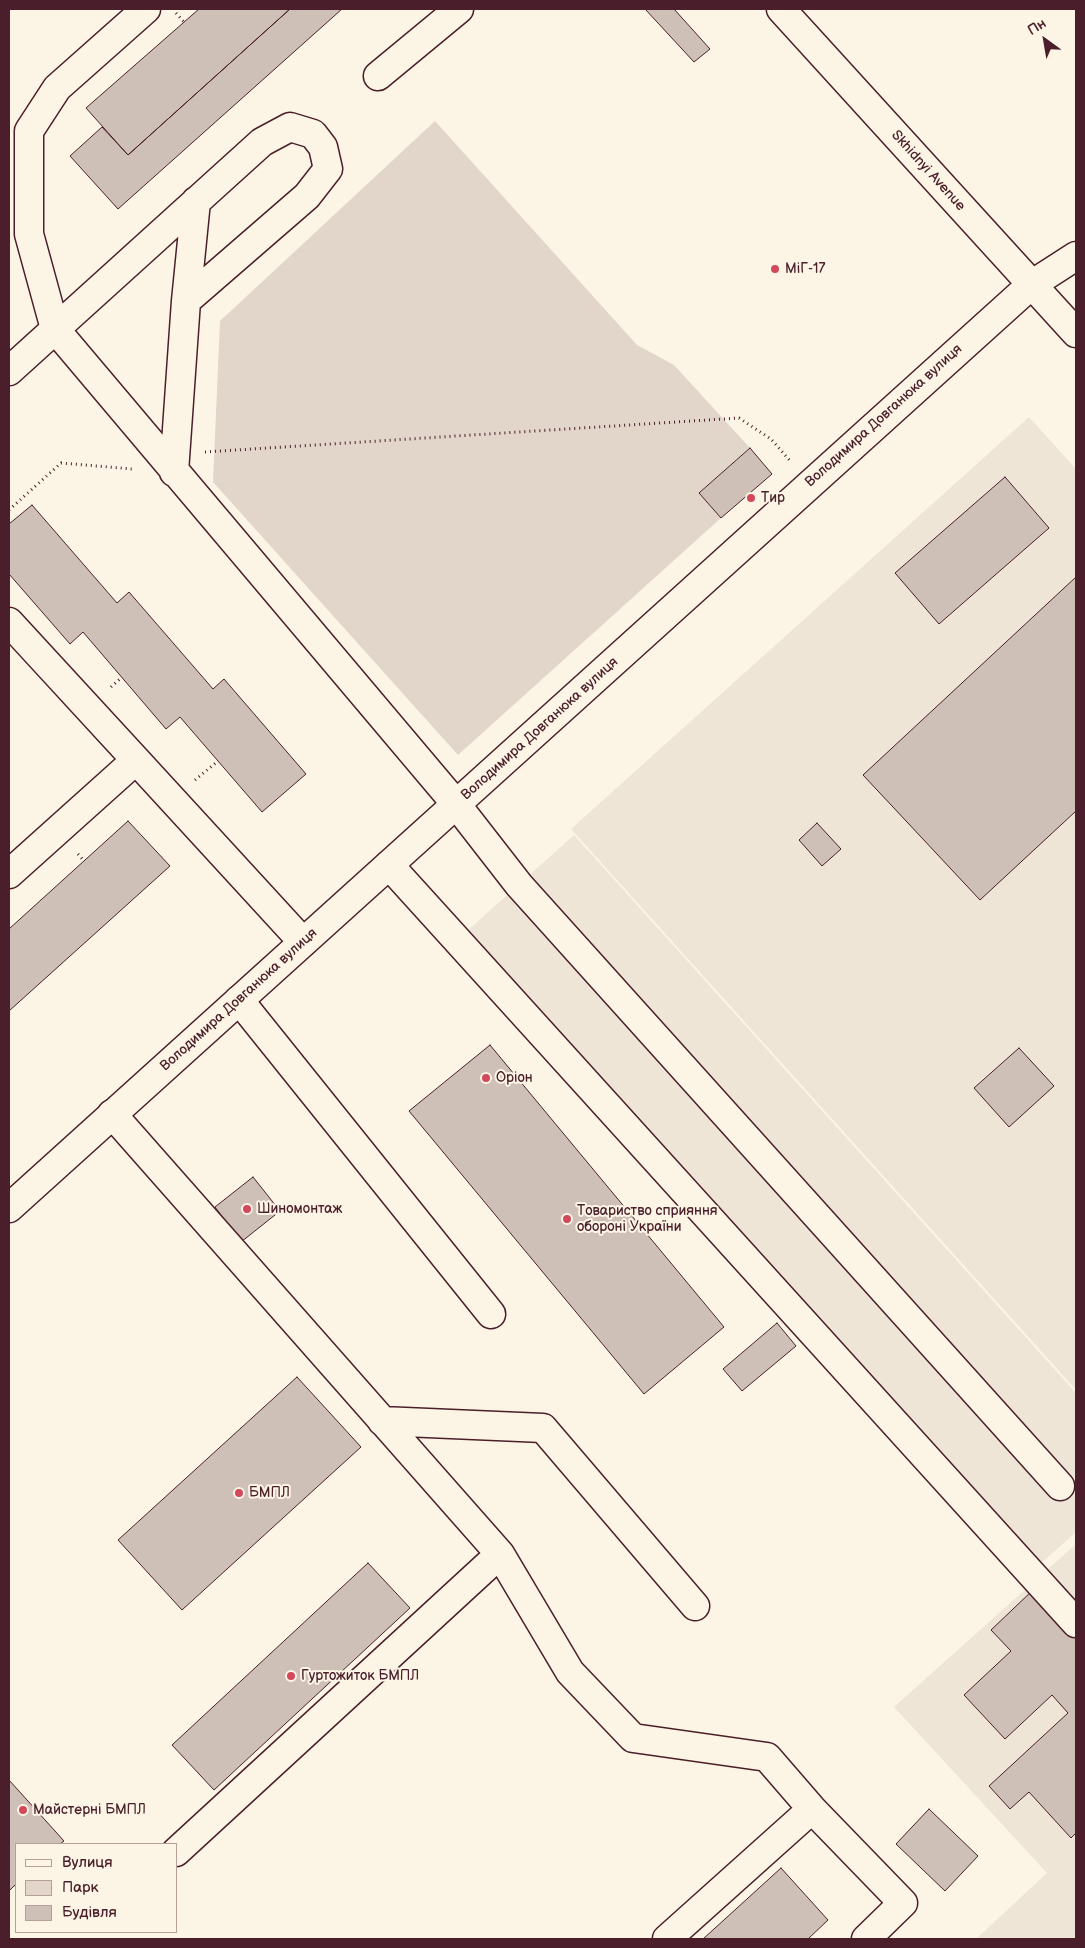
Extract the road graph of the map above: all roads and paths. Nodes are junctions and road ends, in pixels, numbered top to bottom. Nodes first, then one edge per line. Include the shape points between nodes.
1 (146, 9) edge
2 (173, 9) edge
3 (459, 9) edge
4 (781, 9) edge
5 (184, 22) dead end
6 (378, 76) dead end
7 (196, 202) junction
8 (1076, 256) edge
9 (1031, 284) junction
10 (186, 301) junction
11 (56, 329) junction
12 (1076, 333) edge
13 (9, 372) edge
14 (174, 472) junction
15 (810, 483) junction
16 (9, 510) edge
17 (9, 622) edge
18 (136, 760) junction
19 (456, 804) junction
20 (389, 864) junction
21 (9, 874) edge
22 (303, 942) junction
23 (239, 1000) junction
24 (112, 1114) junction
25 (9, 1208) edge
26 (491, 1314) dead end
27 (382, 1421) junction
28 (1060, 1486) dead end
29 (500, 1554) junction
30 (695, 1606) dead end
31 (1076, 1624) edge
32 (812, 1808) junction
33 (178, 1850) edge
34 (667, 1939) edge
35 (866, 1939) edge

1 - 11 main road via 57,88 29,131 29,234
2 - 5 path
3 - 6 main road
4 - 9 main road, Skhidnyi Avenue
7 - 10 main road
7 - 10 main road via 262,142 290,127 313,134 323,147 328,169 307,196
7 - 11 main road
8 - 9 main road, Володимира Довганюка вулиця
9 - 12 main road, Skhidnyi Avenue
9 - 15 main road, Володимира Довганюка вулиця
10 - 14 main road
11 - 13 main road
11 - 14 main road
14 - 15 path via 206,452 739,418 771,439
14 - 16 path via 61,463
14 - 19 main road
15 - 19 main road, Володимира Довганюка вулиця
17 - 18 main road
18 - 21 main road
18 - 22 main road
19 - 20 main road, Володимира Довганюка вулиця
19 - 28 main road via 519,884
20 - 22 main road, Володимира Довганюка вулиця
20 - 31 main road
22 - 23 main road, Володимира Довганюка вулиця
23 - 24 main road, Володимира Довганюка вулиця
23 - 26 main road
24 - 25 main road, Володимира Довганюка вулиця
24 - 27 main road
27 - 29 main road
27 - 30 main road via 543,1428
29 - 32 main road via 570,1672 633,1738 767,1757
29 - 33 main road
32 - 34 main road
32 - 35 main road via 903,1902

